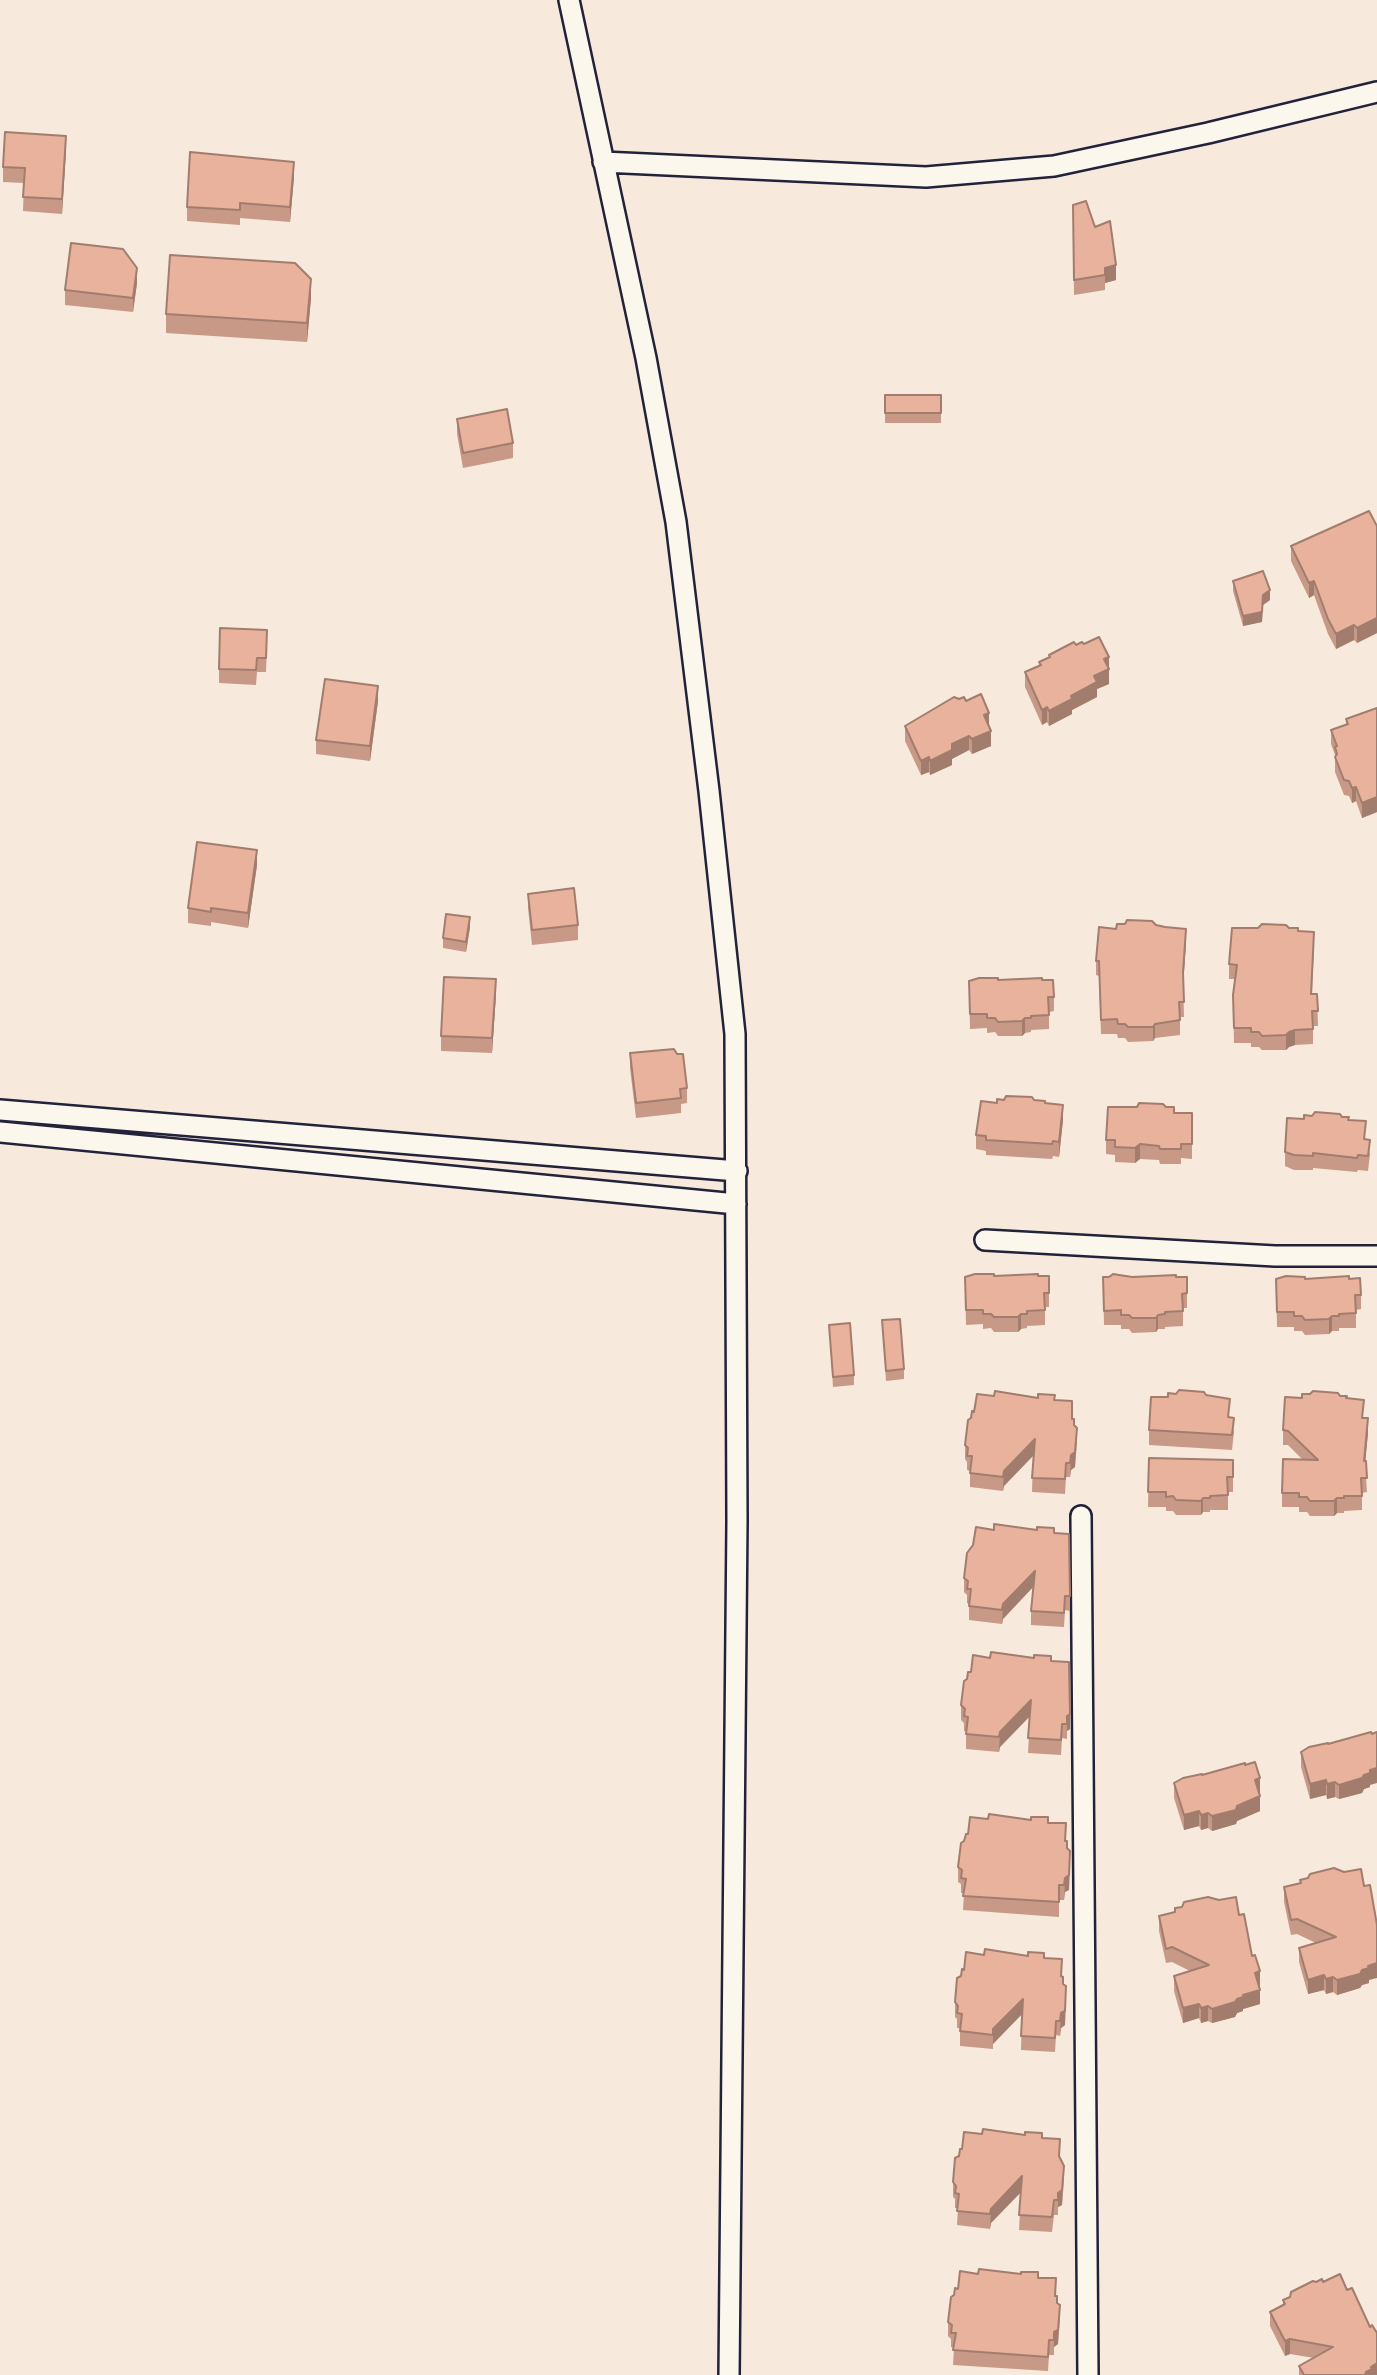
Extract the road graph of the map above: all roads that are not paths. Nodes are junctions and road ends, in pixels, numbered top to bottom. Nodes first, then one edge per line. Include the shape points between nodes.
1 (569, 0) edge
2 (1377, 92) edge
3 (603, 162) junction
4 (0, 1110) edge
5 (0, 1132) edge
6 (737, 1171) junction
7 (736, 1204) junction
8 (985, 1240) dead end
9 (1377, 1256) edge
10 (1081, 1516) dead end
11 (729, 2375) edge
12 (1088, 2375) edge

1 - 3 street
2 - 3 street via 1054,166 926,177
3 - 6 street via 676,522 735,1034
4 - 6 street
5 - 7 street
6 - 7 street
7 - 11 street
8 - 9 street
10 - 12 street

